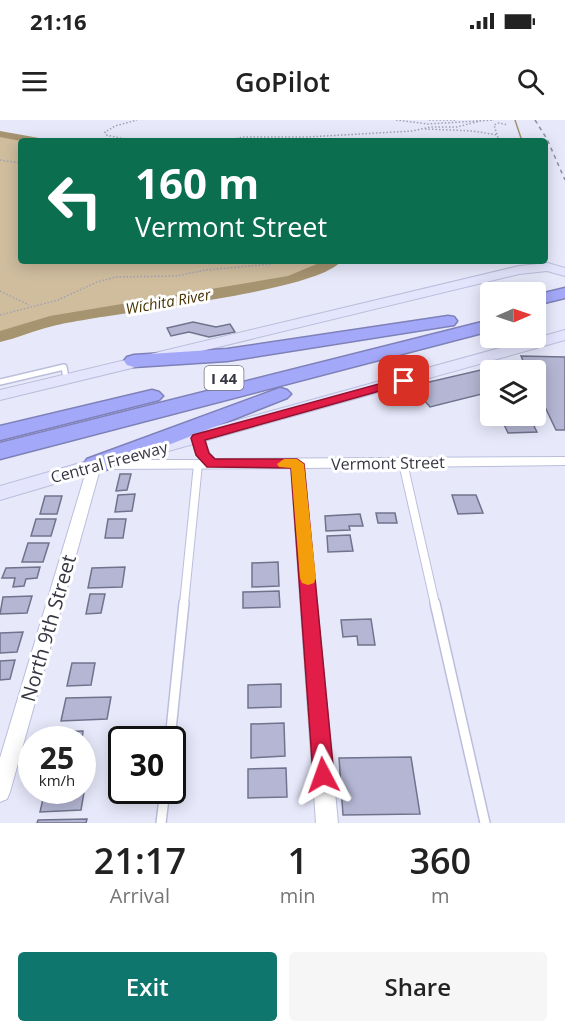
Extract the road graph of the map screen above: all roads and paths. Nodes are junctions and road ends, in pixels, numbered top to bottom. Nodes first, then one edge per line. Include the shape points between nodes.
1 (137, 120) edge
2 (396, 120) edge
3 (429, 120) edge
4 (460, 120) edge
5 (494, 120) edge
6 (480, 121) edge
7 (508, 126) dead end
8 (423, 129) junction
9 (497, 135) junction
10 (120, 138) edge
11 (239, 138) edge
12 (498, 138) edge
13 (0, 160) edge
14 (18, 163) edge
15 (271, 264) edge
16 (565, 272) edge
17 (0, 291) edge
18 (565, 293) edge
19 (30, 306) junction
20 (546, 307) edge
21 (480, 313) edge
22 (0, 315) edge
23 (448, 321) junction
24 (480, 328) edge
25 (565, 335) edge
26 (397, 349) junction
27 (134, 361) junction
28 (65, 373) junction
29 (0, 382) edge
30 (0, 395) edge
31 (0, 433) edge
32 (197, 438) junction
33 (0, 451) edge
34 (565, 461) edge
35 (403, 463) junction
36 (205, 464) junction
37 (297, 464) junction
38 (95, 465) junction
39 (0, 493) edge
40 (172, 726) edge
41 (0, 792) edge
42 (164, 804) edge
43 (162, 823) edge
44 (327, 823) edge
45 (485, 823) edge

1 - 10 path via 105,132
2 - 6 path via 434,124
3 - 4 path
5 - 6 path
6 - 8 path
7 - 9 path via 494,125
8 - 9 path
8 - 11 path
9 - 12 path
13 - 14 path
15 - 19 path via 176,276 116,277 58,300
16 - 27 main road via 548,267 519,270
17 - 19 path
18 - 20 highway
19 - 22 path
21 - 23 highway, I 44
23 - 27 highway via 258,352
23 - 31 highway, I 44
24 - 26 highway, I 44
25 - 32 main road, Central Freeway
26 - 33 highway, I 44
26 - 38 highway
27 - 28 main road
28 - 29 lane
28 - 30 main road
32 - 36 street
32 - 38 main road, Central Freeway
34 - 35 street, Vermont Street
35 - 37 street, Vermont Street
35 - 45 lane
36 - 37 street, Vermont Street
36 - 38 street, Vermont Street
36 - 40 lane
37 - 44 street
38 - 39 main road, Central Freeway
38 - 41 street, North 9th Street
42 - 43 lane

